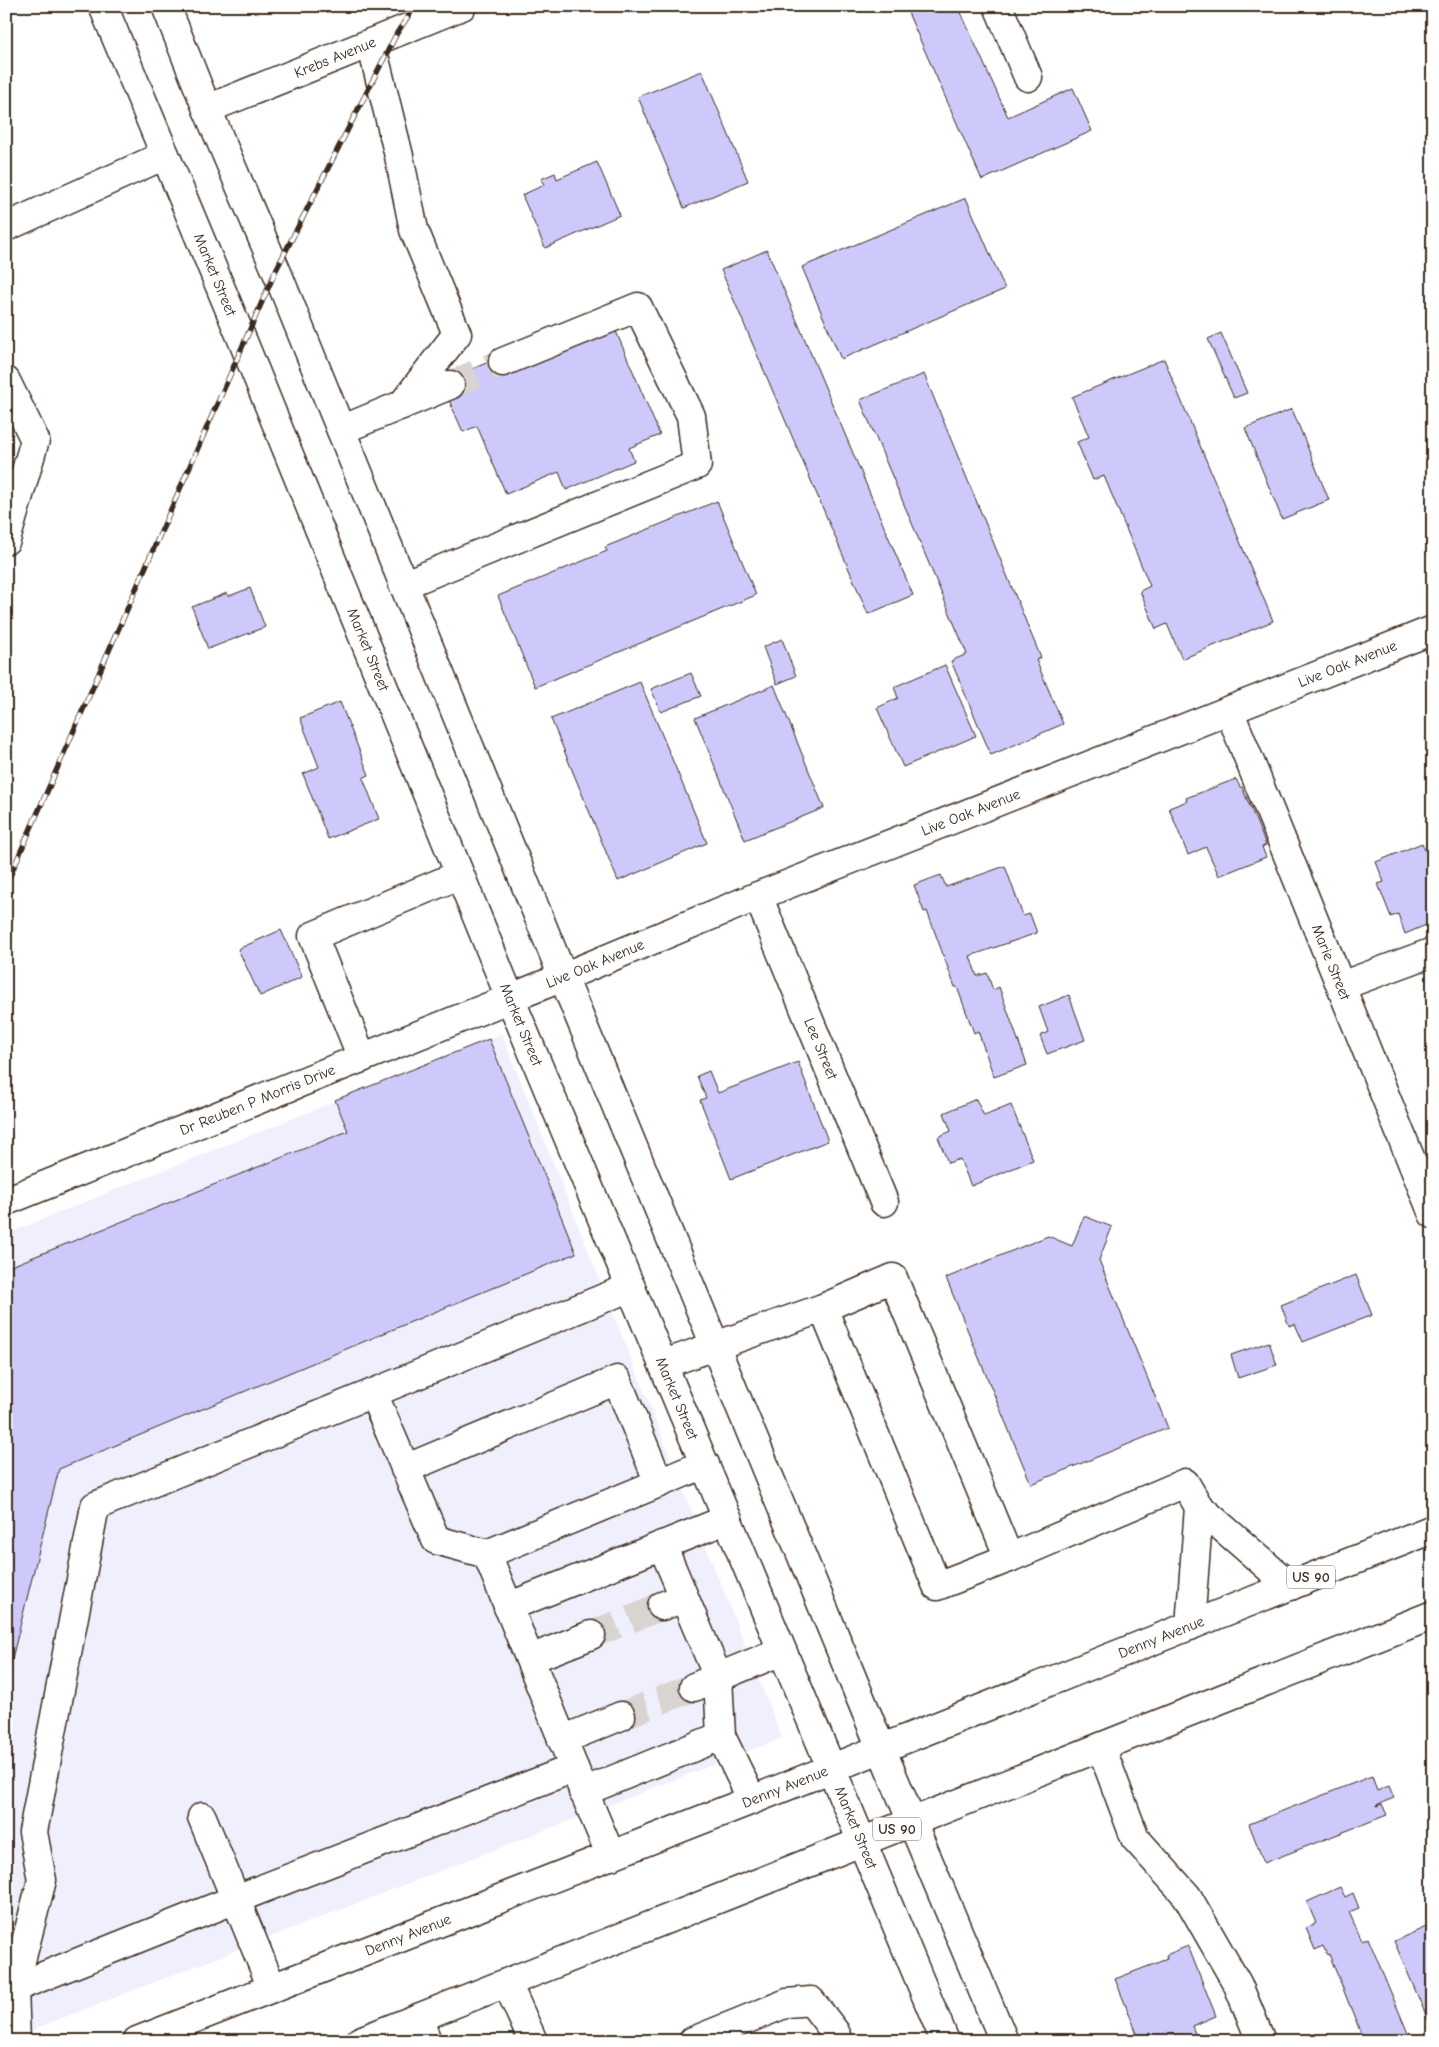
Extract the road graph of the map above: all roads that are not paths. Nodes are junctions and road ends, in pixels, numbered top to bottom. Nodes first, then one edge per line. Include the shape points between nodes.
1 (103, 6) edge
2 (166, 6) edge
3 (462, 6) edge
4 (998, 6) edge
5 (371, 44) junction
6 (1028, 77) dead end
7 (207, 109) junction
8 (165, 155) junction
9 (6, 227) edge
10 (503, 362) tunnel mouth
11 (6, 381) edge
12 (450, 384) tunnel mouth
13 (402, 405) junction
14 (341, 430) junction
15 (6, 540) edge
16 (403, 584) junction
17 (1433, 630) edge
18 (1229, 710) junction
19 (459, 875) junction
20 (758, 896) junction
21 (1433, 952) edge
22 (563, 977) junction
23 (1340, 986) junction
24 (510, 998) junction
25 (362, 1058) junction
26 (6, 1201) edge
27 (884, 1202) dead end
28 (1433, 1214) edge
29 (631, 1287) junction
30 (823, 1308) junction
31 (714, 1345) junction
32 (664, 1364) junction
33 (373, 1393) junction
34 (705, 1464) junction
35 (405, 1469) junction
36 (659, 1483) junction
37 (1199, 1507) junction
38 (728, 1519) junction
39 (1433, 1529) edge
40 (662, 1545) junction
41 (487, 1554) junction
42 (1009, 1558) junction
43 (1290, 1586) junction
44 (508, 1606) junction
45 (1433, 1615) edge
46 (1190, 1626) junction
47 (591, 1635) tunnel mouth
48 (782, 1650) junction
49 (530, 1659) junction
50 (706, 1682) junction
51 (622, 1716) tunnel mouth
52 (721, 1736) junction
53 (562, 1740) junction
54 (1101, 1747) junction
55 (881, 1748) junction
56 (831, 1769) junction
57 (579, 1780) junction
58 (752, 1800) junction
59 (202, 1817) dead end
60 (912, 1823) junction
61 (862, 1842) junction
62 (611, 1856) junction
63 (236, 1899) junction
64 (507, 1983) junction
65 (14, 1988) junction
66 (272, 1988) junction
67 (423, 2029) edge
68 (16, 2041) edge
69 (137, 2041) edge
70 (360, 2041) edge
71 (533, 2041) edge
72 (694, 2041) edge
73 (839, 2041) edge
74 (945, 2041) edge
75 (1004, 2041) edge
76 (1261, 2041) edge

1 - 8 main road, Market Street
2 - 7 main road
3 - 5 main road, Krebs Avenue
4 - 6 main road
5 - 7 main road, Krebs Avenue
5 - 13 main road via 414,230 457,334
7 - 14 main road
8 - 9 main road
8 - 19 main road, Market Street
10 - 16 main road via 638,306 691,416 697,465
11 - 15 main road via 35,440
12 - 13 main road
13 - 14 main road
14 - 16 main road
16 - 22 main road
17 - 18 main road, Live Oak Avenue
18 - 20 main road, Live Oak Avenue
18 - 23 main road, Marie Street
19 - 24 main road, Market Street
19 - 25 main road via 313,936
20 - 22 main road, Live Oak Avenue
20 - 27 main road, Lee Street
21 - 23 main road
22 - 24 main road, Live Oak Avenue
22 - 31 main road
23 - 28 main road, Marie Street
24 - 25 main road, Dr Reuben P Morris Drive
24 - 29 main road, Market Street
25 - 26 main road, Dr Reuben P Morris Drive
29 - 32 main road, Market Street
29 - 33 main road
30 - 31 main road
30 - 42 main road via 937,1586
30 - 42 main road via 893,1278
31 - 32 main road
31 - 55 main road
32 - 34 main road, Market Street
33 - 35 main road
33 - 65 main road via 95,1506 33,1832 42,1880
34 - 36 main road
34 - 38 main road, Market Street
35 - 36 main road via 618,1380
35 - 41 main road via 436,1540
36 - 41 main road
37 - 42 main road via 1185,1483
37 - 43 main road
37 - 46 main road
38 - 40 main road
38 - 48 main road, Market Street
39 - 43 main road, Denny Avenue / US 90
40 - 44 main road
40 - 50 main road via 673,1602
41 - 44 main road
43 - 46 main road, Denny Avenue / US 90
44 - 49 main road
45 - 54 main road, US 90
46 - 55 main road, Denny Avenue / US 90
47 - 49 main road
48 - 50 main road
48 - 56 main road, Market Street
49 - 53 main road
50 - 52 main road
51 - 53 main road
52 - 57 main road
52 - 58 main road
53 - 57 main road
54 - 60 main road, US 90
54 - 76 main road via 1135,1838 1187,1896 1238,1985
55 - 56 main road, Denny Avenue / US 90
55 - 60 main road
56 - 58 main road, Denny Avenue / US 90
56 - 61 main road, Market Street
57 - 62 main road
57 - 63 main road
58 - 62 main road, Denny Avenue / US 90
59 - 63 main road
60 - 61 main road, US 90
60 - 75 main road
61 - 64 main road, US 90
61 - 74 main road, Market Street
62 - 66 main road, Denny Avenue / US 90
63 - 65 main road
63 - 66 main road
64 - 67 main road, US 90
64 - 71 main road
65 - 68 main road
66 - 69 main road, Denny Avenue / US 90
67 - 70 main road, US 90
72 - 73 main road via 787,2003 812,2001

